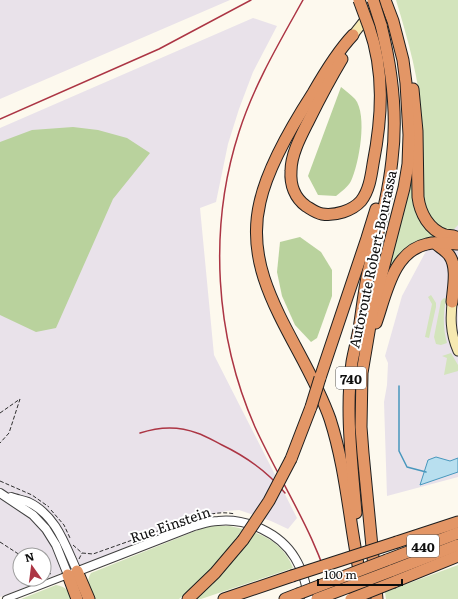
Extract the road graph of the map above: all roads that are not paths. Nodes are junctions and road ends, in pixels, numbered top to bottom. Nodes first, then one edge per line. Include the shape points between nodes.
1 (359, 0) edge
2 (373, 0) edge
3 (385, 0) edge
4 (391, 0) edge
5 (396, 21) junction
6 (353, 35) junction
7 (392, 160) junction
8 (458, 238) edge
9 (435, 243) junction
10 (458, 244) edge
11 (458, 270) edge
12 (452, 302) junction
13 (367, 350) junction
14 (458, 351) edge
15 (2, 494) edge
16 (458, 517) edge
17 (458, 522) edge
18 (424, 533) junction
19 (458, 533) edge
20 (370, 536) junction
21 (458, 545) edge
22 (458, 556) edge
23 (458, 561) edge
24 (74, 569) junction
25 (394, 582) junction
26 (6, 599) edge
27 (77, 599) edge
28 (89, 599) edge
29 (188, 599) edge
30 (224, 599) edge
31 (285, 599) edge
32 (310, 599) edge
33 (317, 599) edge
34 (351, 599) edge
35 (364, 599) edge
36 (376, 599) edge
37 (382, 599) edge

1 - 6 highway, bridge via 370,27 378,62 381,97 379,132 366,193 354,207 338,214 321,214 301,202 291,182 290,170 301,134
2 - 7 highway, Autoroute Robert-Bourassa / 740, bridge via 388,53 394,94
3 - 5 highway, Autoroute Robert-Bourassa / 740
3 - 6 main road
4 - 5 highway
5 - 8 highway via 408,57 415,102 419,206 435,230
5 - 13 highway, Autoroute Robert-Bourassa / 740 via 406,83 408,164 373,308
6 - 35 highway via 341,48 305,105 275,161 260,202 256,245 273,302 330,419 343,471
7 - 29 highway, bridge via 382,182 372,224 291,459 269,501 243,540 215,573
7 - 35 highway, Autoroute Robert-Bourassa / 740 via 362,306 352,362 350,392 351,448
9 - 10 highway
9 - 12 highway via 447,253 452,262
9 - 13 highway via 412,250 396,268
11 - 12 main road
12 - 14 main road via 451,329
13 - 20 highway, Autoroute Robert-Bourassa / 740 via 362,372 361,427
15 - 24 street via 33,515 46,528
16 - 18 highway
17 - 18 highway
18 - 30 highway, bridge
19 - 31 highway, 440, bridge
20 - 36 highway, Autoroute Robert-Bourassa / 740
20 - 37 highway
21 - 33 highway, 440, bridge
22 - 25 highway
23 - 25 highway
24 - 26 street, Rue Einstein
24 - 27 highway
24 - 28 highway
24 - 32 street, Rue Einstein via 200,524 230,521 263,530 286,546 298,564
25 - 34 highway, bridge

